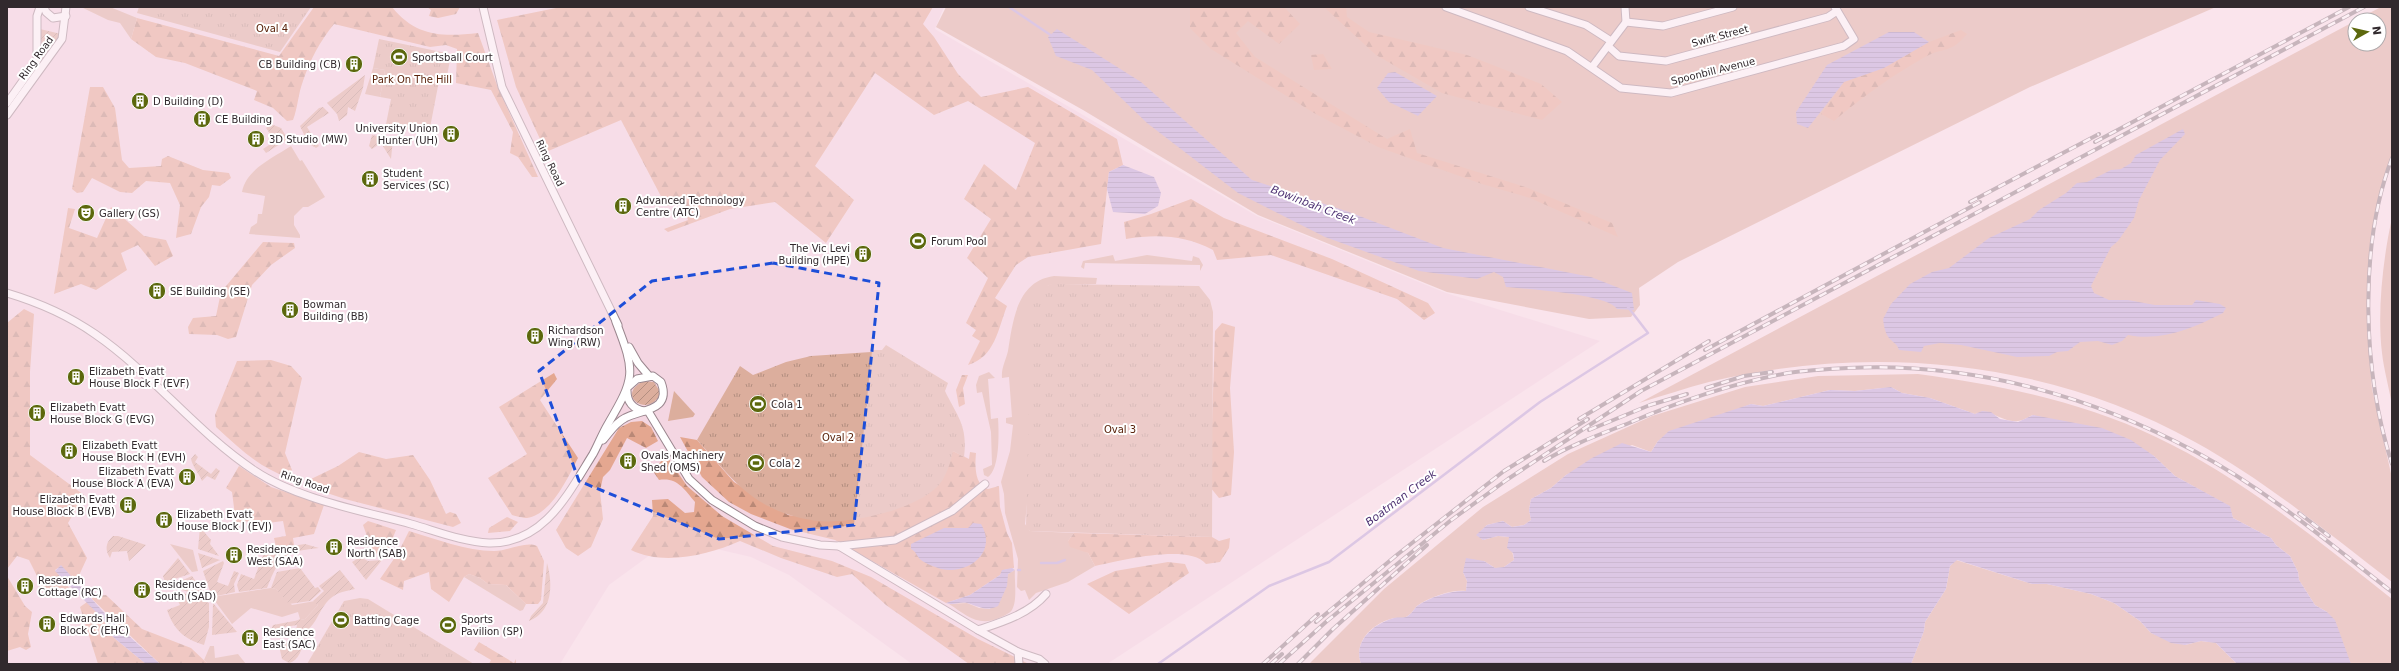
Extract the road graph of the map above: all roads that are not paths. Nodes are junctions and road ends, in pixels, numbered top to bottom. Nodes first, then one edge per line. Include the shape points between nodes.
1 (37, 7) edge
2 (40, 7) edge
3 (44, 7) edge
4 (66, 7) edge
5 (483, 7) edge
6 (1446, 7) edge
7 (1529, 7) edge
8 (1624, 7) edge
9 (1733, 7) edge
10 (1836, 9) edge
11 (37, 16) junction
12 (66, 16) junction
13 (1626, 22) junction
14 (1610, 44) junction
15 (1592, 66) junction
16 (27, 86) junction
17 (7, 103) edge
18 (7, 110) edge
19 (7, 115) edge
20 (7, 293) edge
21 (7, 296) edge
22 (18, 296) junction
23 (616, 322) junction
24 (649, 376) junction
25 (628, 389) junction
26 (658, 406) junction
27 (647, 411) junction
28 (658, 424) junction
29 (597, 446) junction
30 (985, 484) dead end
31 (839, 546) junction
32 (1046, 594) dead end
33 (978, 630) junction
34 (1018, 652) junction
35 (1019, 664) edge
36 (1045, 664) edge

1 - 11 street
2 - 11 street, Ring Road
3 - 12 street via 54,18
4 - 12 street, Ring Road
5 - 23 street, Ring Road via 502,87
6 - 15 street, Spoonbill Avenue via 1567,51
7 - 14 street, Swift Street via 1586,25
8 - 13 street
9 - 13 street via 1662,26
10 - 14 street, Swift Street via 1828,17 1666,61 1619,56
10 - 15 street, Spoonbill Avenue via 1854,38 1844,46 1671,93 1621,88
11 - 17 street, Ring Road via 37,61
12 - 16 street, Ring Road via 62,39
13 - 14 street
14 - 15 street
16 - 18 street
16 - 19 street, Ring Road
20 - 22 street, Ring Road
21 - 22 street, Ring Road
22 - 29 street, Ring Road via 94,333 229,452 275,483 308,496 454,536 489,543 506,541 536,530 557,510
23 - 24 street, Ring Road via 638,363
23 - 25 street, Ring Road via 629,359
24 - 25 street via 637,379
24 - 26 street, Ring Road via 658,379 663,387 664,393
25 - 27 street, Ring Road via 627,396 632,406
25 - 29 street, Ring Road
26 - 27 street, Ring Road
26 - 28 street
27 - 28 street
27 - 29 street, Ring Road via 633,414 616,423
28 - 31 street via 689,478 712,500 755,526 782,537
30 - 31 street via 952,512 895,540
31 - 33 street
32 - 33 street via 1040,602 1020,614
33 - 34 street
34 - 35 street
34 - 36 street via 1035,657

